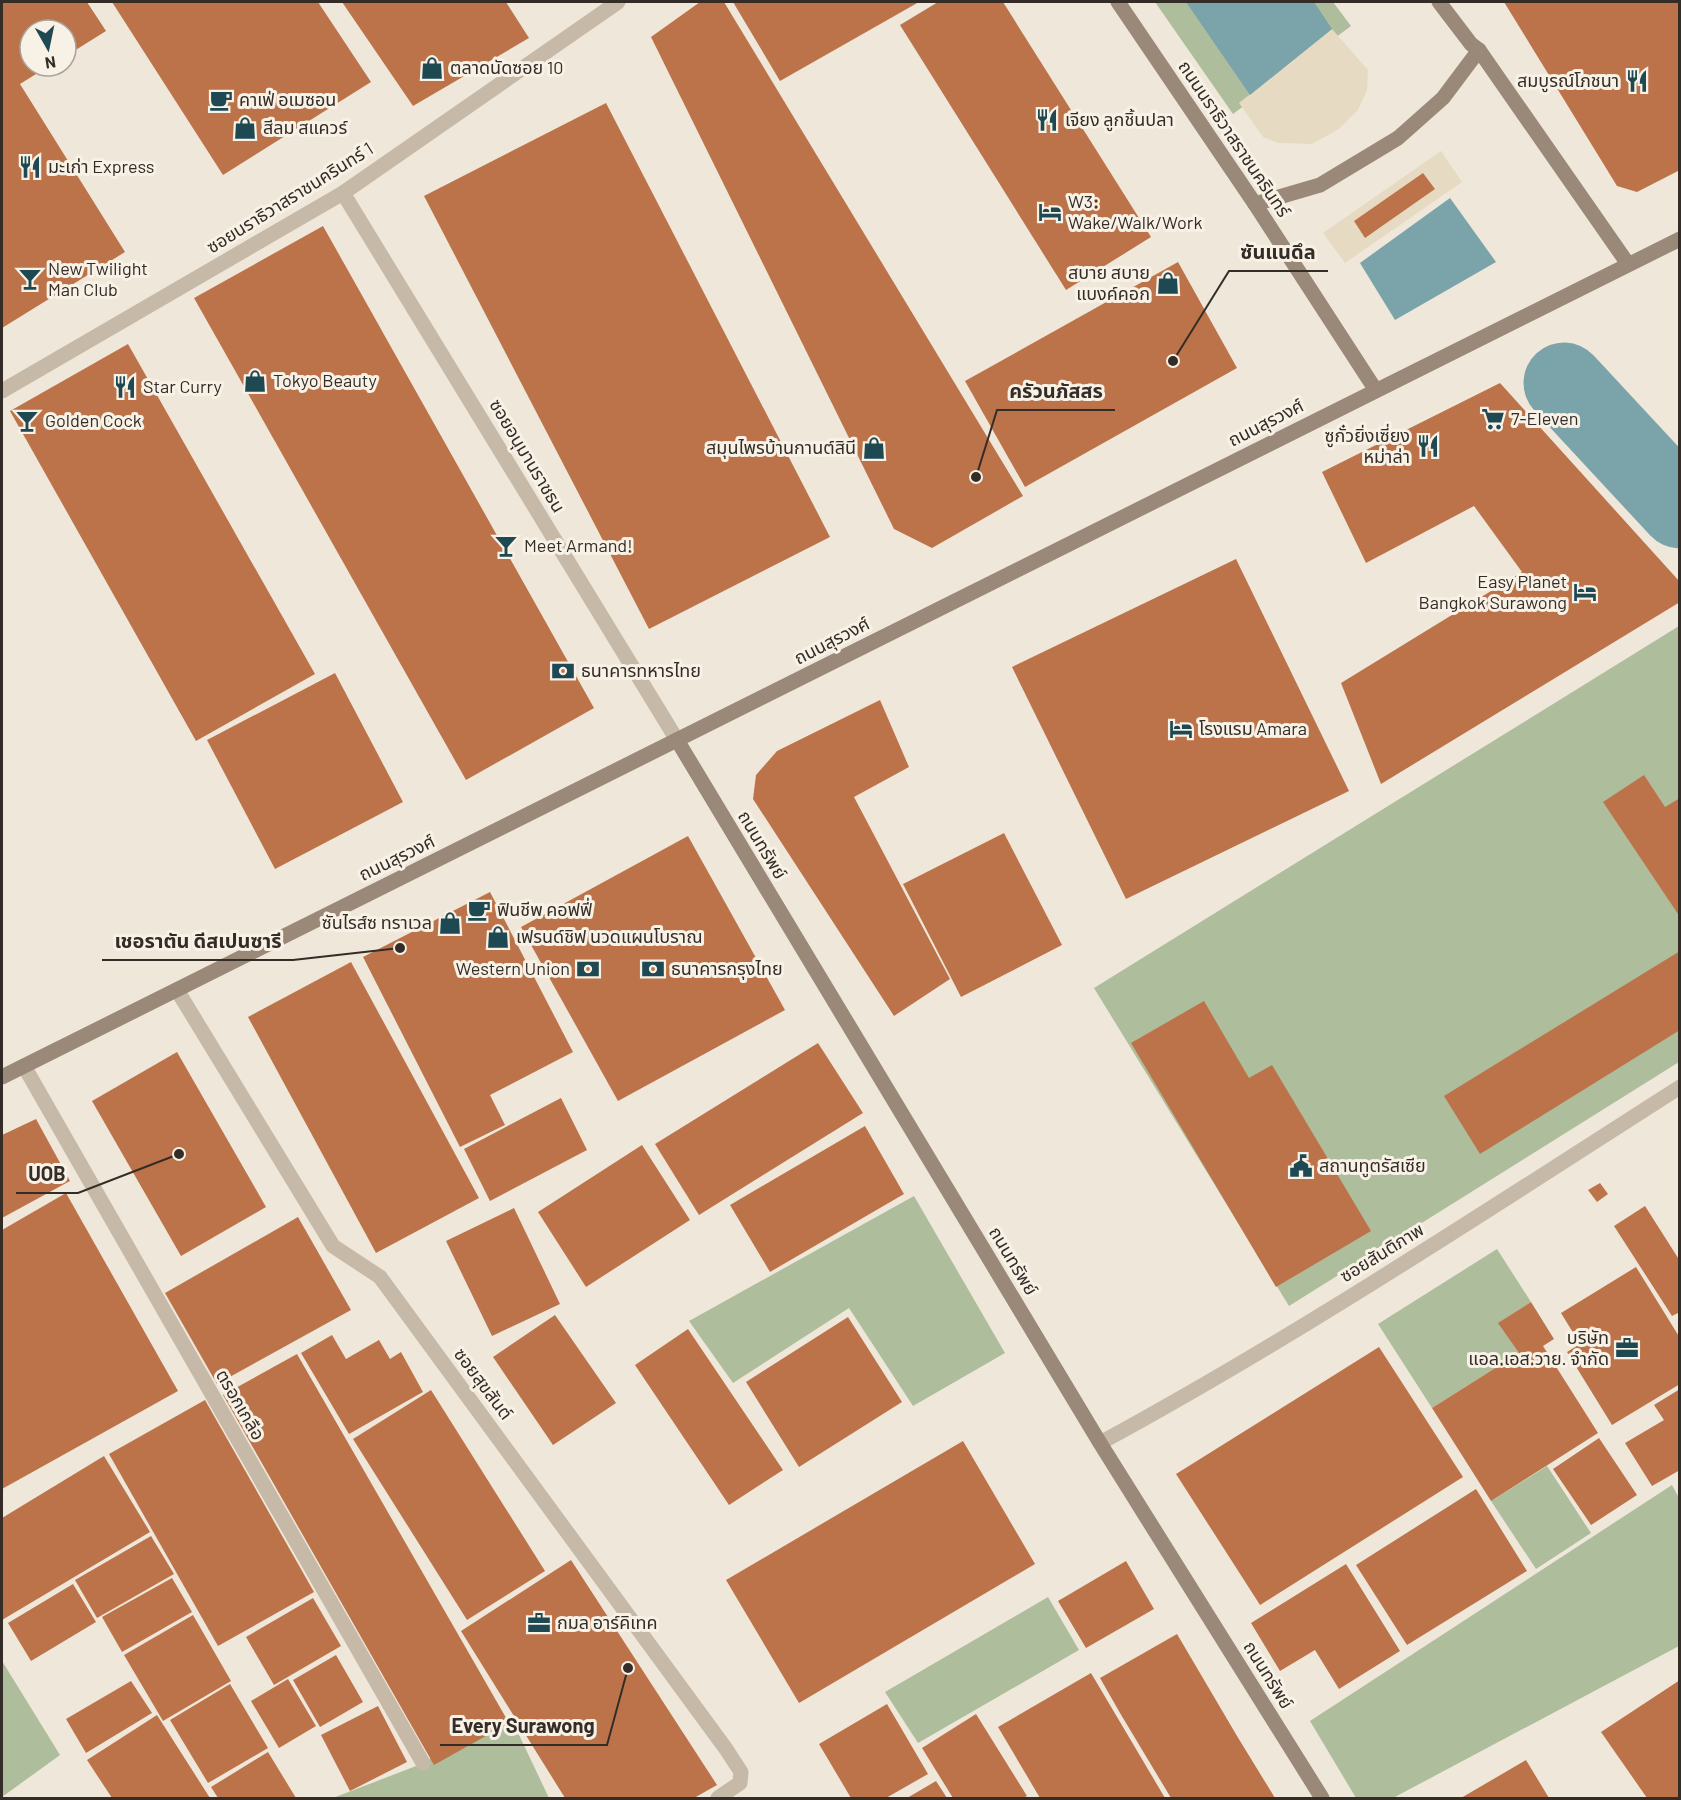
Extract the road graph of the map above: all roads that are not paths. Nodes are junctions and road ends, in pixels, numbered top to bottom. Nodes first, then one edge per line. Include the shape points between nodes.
1 (618, 2) edge
2 (1118, 2) edge
3 (1439, 2) edge
4 (1479, 50) junction
5 (343, 193) junction
6 (1255, 204) junction
7 (1680, 239) edge
8 (1628, 264) junction
9 (1375, 389) junction
10 (2, 391) edge
11 (677, 740) junction
12 (177, 990) junction
13 (24, 1066) junction
14 (2, 1077) edge
15 (1680, 1087) edge
16 (1100, 1443) junction
17 (423, 1763) dead end
18 (718, 1798) edge
19 (1322, 1798) edge

1 - 5 street, ซอยนราธิวาสราชนครินทร์ 1
2 - 6 main road, ถนนนราธิวาสราชนครินทร์
3 - 4 main road
4 - 6 main road via 1443,98 1398,138 1320,185
4 - 8 main road
5 - 10 street, ซอยนราธิวาสราชนครินทร์ 1
5 - 11 street, ซอยอนุมานราชธน
6 - 9 main road, ถนนนราธิวาสราชนครินทร์
7 - 8 main road, ถนนสุรวงศ์
8 - 9 main road, ถนนสุรวงศ์
9 - 11 main road, ถนนสุรวงศ์
11 - 12 main road, ถนนสุรวงศ์
11 - 16 main road, ถนนทรัพย์
12 - 13 main road, ถนนสุรวงศ์
12 - 18 street, ซอยสุขสันต์ via 333,1246 380,1277 726,1749 741,1772 740,1783
13 - 14 main road, ถนนสุรวงศ์
13 - 17 street, ตรอกเกลือ
15 - 16 street, ซอยสันติภาพ via 1299,1327
16 - 19 main road, ถนนทรัพย์

